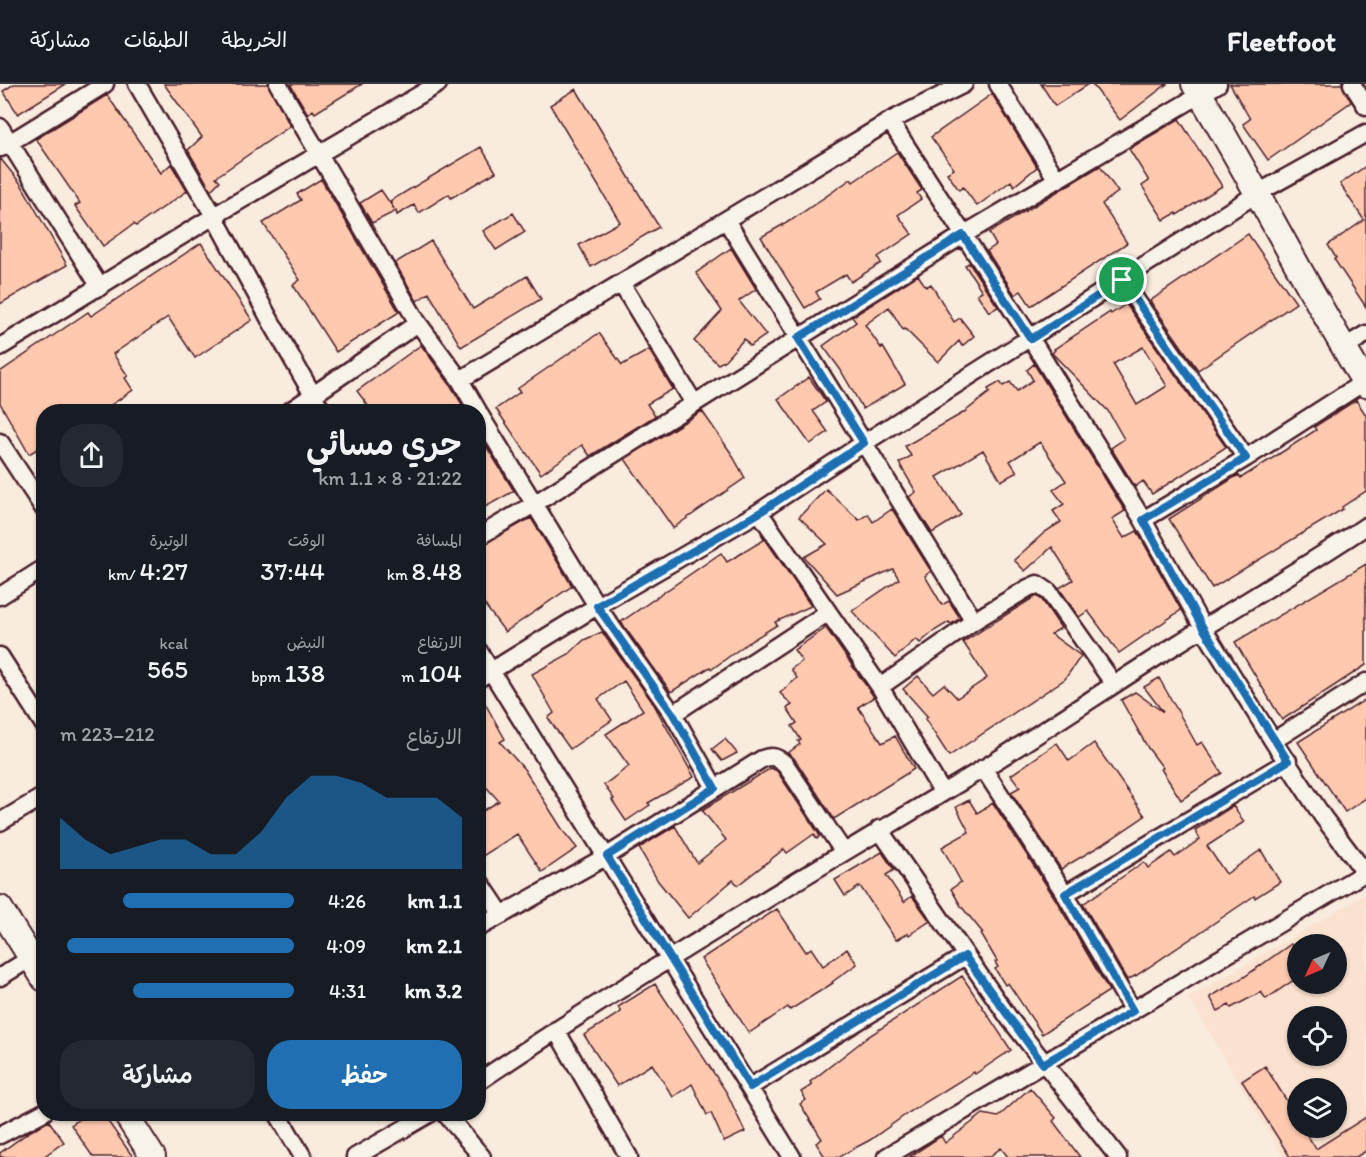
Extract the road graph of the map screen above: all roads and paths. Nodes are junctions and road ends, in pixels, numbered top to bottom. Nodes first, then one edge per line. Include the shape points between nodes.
1 (105, 84) edge
2 (137, 84) edge
3 (278, 84) edge
4 (438, 84) edge
5 (964, 84) edge
6 (998, 84) edge
7 (1352, 84) edge
8 (1205, 88) edge
9 (1366, 106) edge
10 (890, 121) junction
11 (0, 127) edge
12 (1366, 134) edge
13 (5, 145) edge
14 (320, 154) junction
15 (1057, 180) junction
16 (1258, 193) junction
17 (214, 216) junction
18 (726, 220) junction
19 (963, 235) junction
20 (1122, 280) junction
21 (621, 283) junction
22 (100, 287) junction
23 (418, 323) junction
24 (1366, 334) edge
25 (798, 338) junction
26 (1031, 339) junction
27 (0, 347) edge
28 (1343, 348) junction
29 (460, 380) junction
30 (1365, 383) edge
31 (694, 403) junction
32 (318, 404) edge
33 (474, 404) edge
34 (486, 425) edge
35 (0, 442) edge
36 (864, 443) junction
37 (1246, 458) junction
38 (36, 497) edge
39 (534, 504) junction
40 (759, 513) junction
41 (1143, 520) junction
42 (1366, 526) edge
43 (486, 532) edge
44 (36, 573) edge
45 (0, 596) edge
46 (597, 606) junction
47 (827, 613) junction
48 (974, 621) junction
49 (1203, 628) junction
50 (0, 656) edge
51 (486, 673) edge
52 (486, 675) edge
53 (1366, 682) edge
54 (1114, 684) junction
55 (880, 687) junction
56 (36, 712) edge
57 (673, 714) junction
58 (1273, 741) junction
59 (1288, 761) junction
60 (983, 768) junction
61 (715, 788) junction
62 (942, 792) junction
63 (36, 801) edge
64 (0, 822) edge
65 (879, 829) junction
66 (843, 852) junction
67 (607, 856) junction
68 (1366, 873) edge
69 (486, 891) edge
70 (1065, 894) junction
71 (0, 908) edge
72 (502, 915) junction
73 (486, 924) edge
74 (36, 953) edge
75 (36, 955) edge
76 (965, 956) junction
77 (670, 958) junction
78 (0, 977) edge
79 (1133, 1011) junction
80 (556, 1030) junction
81 (1043, 1064) junction
82 (486, 1077) edge
83 (750, 1087) junction
84 (36, 1116) edge
85 (130, 1121) edge
86 (282, 1121) edge
87 (417, 1121) edge
88 (452, 1121) edge
89 (0, 1135) edge
90 (1114, 1156) edge
91 (153, 1157) edge
92 (303, 1157) edge
93 (355, 1157) edge
94 (482, 1157) edge
95 (629, 1157) edge
96 (792, 1157) edge
97 (886, 1157) edge

1 - 13 street
2 - 17 street
3 - 14 street
4 - 14 street
5 - 10 street
6 - 15 street
7 - 9 street
8 - 15 street
8 - 16 street
10 - 18 street
10 - 19 street
11 - 13 street
12 - 16 street
13 - 22 street
14 - 17 street
14 - 23 street
15 - 19 street
16 - 20 street
16 - 28 street
17 - 22 street
17 - 32 street
18 - 21 street
18 - 25 street
19 - 25 street
19 - 26 street
20 - 26 street
20 - 37 street
21 - 29 street
21 - 31 street
22 - 27 street
23 - 29 street
23 - 32 street
24 - 28 street
25 - 31 street
25 - 36 street
26 - 36 street
26 - 41 street
28 - 30 street
29 - 33 street
30 - 37 street
31 - 39 street
34 - 39 street
35 - 38 street
36 - 40 street
36 - 48 street
37 - 41 street
39 - 43 street
39 - 46 street
40 - 46 street
40 - 47 street
41 - 49 street
42 - 49 street
44 - 45 street
46 - 51 street
46 - 57 street
47 - 55 street
47 - 57 street
48 - 54 street via 1028,588 1043,586
48 - 55 street
49 - 54 street
49 - 58 street
50 - 56 street
52 - 67 street
53 - 58 street
54 - 60 street
55 - 62 street
57 - 61 street
58 - 59 street
59 - 68 street via 1323,817
59 - 70 street
60 - 62 street
60 - 70 street
61 - 66 street via 762,759 778,757
61 - 67 street
62 - 65 street
63 - 64 street
65 - 66 street
65 - 76 street
66 - 77 street
67 - 72 street
67 - 77 street
68 - 79 street
69 - 72 street
70 - 79 street
71 - 74 street
72 - 73 street
75 - 78 street
76 - 81 street
76 - 83 street
77 - 80 street
77 - 83 street
79 - 81 street
80 - 82 street
80 - 95 street
81 - 90 street
81 - 97 street
83 - 96 street
84 - 89 street
85 - 91 street
86 - 92 street
87 - 93 street
88 - 94 street

